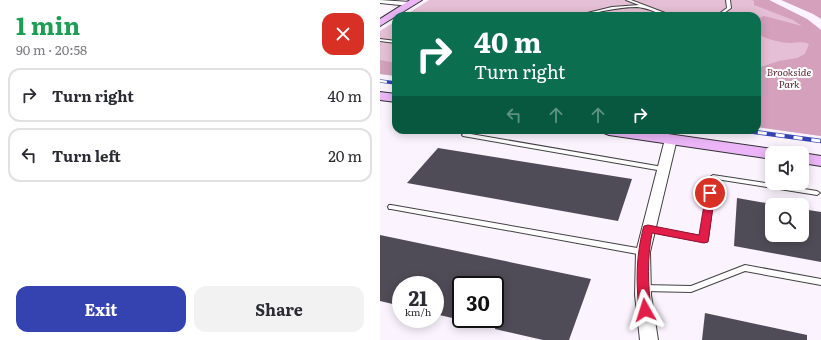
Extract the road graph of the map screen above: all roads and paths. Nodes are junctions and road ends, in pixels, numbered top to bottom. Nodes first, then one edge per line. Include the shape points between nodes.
1 (628, 0) edge
2 (728, 0) edge
3 (380, 1) edge
4 (414, 2) edge
5 (614, 4) dead end
6 (647, 7) junction
7 (609, 8) junction
8 (398, 12) edge
9 (593, 12) edge
10 (660, 12) edge
11 (724, 12) edge
12 (392, 16) edge
13 (380, 23) edge
14 (380, 40) edge
15 (392, 42) edge
16 (380, 96) edge
17 (392, 98) edge
18 (637, 134) edge
19 (465, 135) dead end
20 (671, 139) junction
21 (765, 153) edge
22 (809, 159) edge
23 (821, 161) edge
24 (664, 169) junction
25 (817, 193) dead end
26 (391, 207) dead end
27 (648, 229) junction
28 (643, 252) junction
29 (821, 282) edge
30 (643, 288) junction
31 (649, 340) edge

1 - 6 lane
2 - 11 lane via 729,8
3 - 4 street
4 - 8 main road
5 - 7 lane
6 - 7 lane via 631,5
6 - 10 lane
7 - 9 lane
12 - 13 main road
14 - 15 lane
16 - 17 main road
18 - 20 main road
19 - 24 lane
20 - 21 main road
20 - 24 street
22 - 23 main road
24 - 27 street
25 - 27 lane via 712,177 704,239
26 - 28 lane
27 - 28 street
28 - 30 street
29 - 30 lane via 745,268 691,289
30 - 31 street

